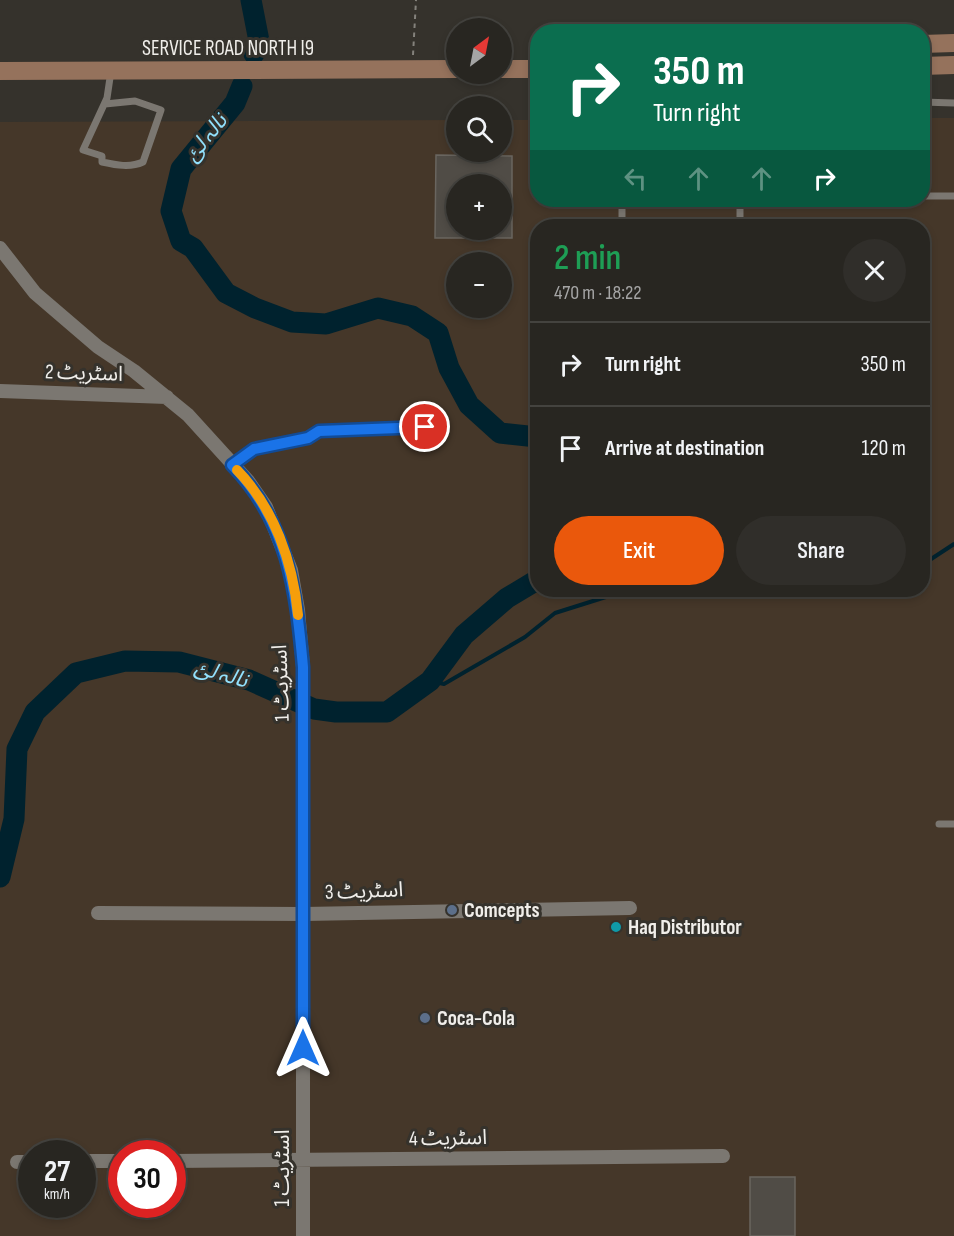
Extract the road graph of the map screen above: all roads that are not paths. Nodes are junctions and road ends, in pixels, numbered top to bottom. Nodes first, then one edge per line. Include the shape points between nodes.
1 (954, 42) edge
2 (930, 44) edge
3 (954, 65) edge
4 (930, 66) edge
5 (446, 69) edge
6 (512, 69) edge
7 (530, 69) edge
8 (0, 71) edge
9 (111, 71) junction
10 (930, 102) edge
11 (954, 103) edge
12 (105, 104) junction
13 (930, 196) edge
14 (954, 196) edge
15 (0, 248) edge
16 (0, 390) edge
17 (167, 397) junction
18 (425, 427) dead end
19 (232, 465) junction
20 (939, 824) dead end
21 (954, 824) edge
22 (630, 908) dead end
23 (98, 913) dead end
24 (304, 914) junction
25 (723, 1156) dead end
26 (303, 1160) junction
27 (186, 1161) edge
28 (303, 1236) edge

1 - 2 main road
3 - 4 main road
5 - 9 main road, SERVICE ROAD NORTH I9
6 - 7 main road
8 - 9 main road, SERVICE ROAD NORTH I9
9 - 12 lane
10 - 11 lane
12 - 12 lane via 83,150 102,156 102,162 143,162 161,110 135,101
13 - 14 lane
15 - 17 street, اسٹریٹ 1 via 35,293 98,347
16 - 17 street, اسٹریٹ 2
17 - 19 street, اسٹریٹ 1
18 - 19 lane via 319,431 308,438 254,449
19 - 24 street, اسٹریٹ 1 via 266,507 287,560 298,610 303,667
20 - 21 lane
22 - 24 street, اسٹریٹ 3
23 - 24 street, اسٹریٹ 3
24 - 26 street, اسٹریٹ 1
25 - 26 street, اسٹریٹ 4
26 - 27 street, اسٹریٹ 4
26 - 28 street, اسٹریٹ 1

